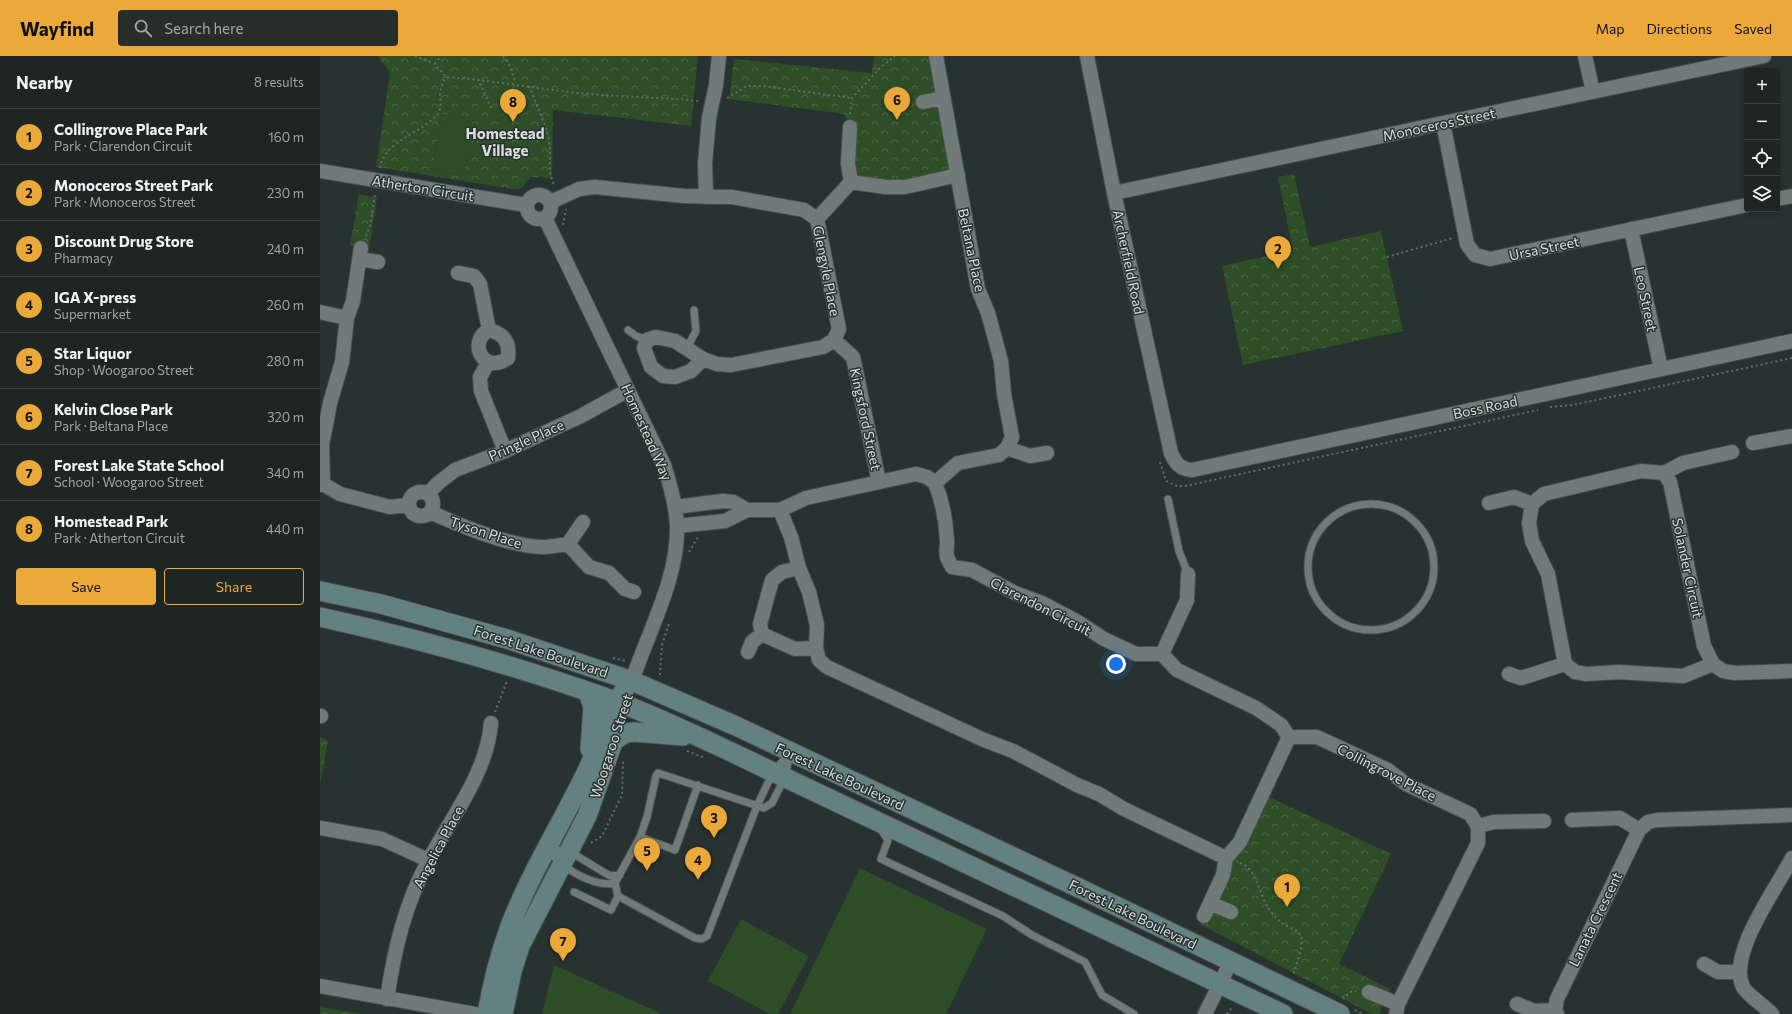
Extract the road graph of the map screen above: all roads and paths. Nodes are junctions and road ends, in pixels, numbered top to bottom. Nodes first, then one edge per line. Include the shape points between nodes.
1 (415, 56) edge
2 (441, 56) edge
3 (503, 56) edge
4 (720, 56) edge
5 (895, 56) edge
6 (936, 56) edge
7 (1087, 56) edge
8 (1585, 56) edge
9 (1764, 56) edge
10 (434, 64) junction
11 (446, 77) junction
12 (478, 79) junction
13 (516, 83) junction
14 (1593, 92) junction
15 (852, 98) junction
16 (943, 98) junction
17 (713, 102) junction
18 (922, 102) dead end
19 (491, 108) dead end
20 (1443, 122) junction
21 (850, 127) joint
22 (320, 171) edge
23 (958, 176) junction
24 (377, 181) junction
25 (851, 182) junction
26 (1114, 194) junction
27 (1792, 196) edge
28 (706, 197) junction
29 (1780, 198) edge
30 (550, 202) junction
31 (526, 205) junction
32 (1744, 206) edge
33 (545, 218) junction
34 (817, 219) junction
35 (1631, 229) junction
36 (1465, 235) junction
37 (360, 253) junction
38 (1387, 257) dead end
39 (378, 262) dead end
40 (458, 273) dead end
41 (694, 310) dead end
42 (320, 312) edge
43 (347, 318) junction
44 (489, 330) junction
45 (628, 330) dead end
46 (647, 340) junction
47 (834, 340) junction
48 (1792, 341) edge
49 (688, 348) junction
50 (1792, 358) edge
51 (703, 359) junction
52 (488, 362) junction
53 (1661, 369) junction
54 (628, 390) junction
55 (1792, 436) edge
56 (1753, 443) dead end
57 (1007, 448) junction
58 (505, 451) junction
59 (1732, 452) dead end
60 (1047, 453) dead end
61 (1159, 458) dead end
62 (1179, 466) joint
63 (1664, 473) junction
64 (879, 482) junction
65 (935, 483) junction
66 (322, 484) edge
67 (428, 494) junction
68 (1168, 499) dead end
69 (1489, 503) dead end
70 (1532, 504) junction
71 (408, 505) junction
72 (675, 506) junction
73 (747, 510) junction
74 (780, 510) junction
75 (430, 512) junction
76 (583, 522) dead end
77 (677, 526) junction
78 (568, 544) junction
79 (1308, 566) joint
80 (799, 568) junction
81 (1188, 574) joint
82 (320, 591) edge
83 (634, 592) dead end
84 (320, 617) edge
85 (762, 634) junction
86 (816, 648) junction
87 (748, 652) dead end
88 (1162, 654) junction
89 (1565, 664) junction
90 (1713, 664) junction
91 (1792, 671) edge
92 (1508, 674) dead end
93 (508, 679) dead end
94 (632, 681) junction
95 (588, 692) junction
96 (621, 704) junction
97 (491, 723) joint
98 (1289, 737) junction
99 (704, 739) junction
100 (613, 741) junction
101 (790, 752) junction
102 (589, 768) junction
103 (779, 775) junction
104 (698, 785) junction
105 (757, 806) junction
106 (1792, 815) edge
107 (874, 820) junction
108 (1572, 820) dead end
109 (1544, 821) dead end
110 (1478, 826) junction
111 (320, 828) edge
112 (1639, 830) junction
113 (640, 837) junction
114 (547, 849) junction
115 (566, 858) junction
116 (1226, 858) junction
117 (1792, 858) edge
118 (428, 860) junction
119 (620, 875) junction
120 (615, 883) junction
121 (574, 892) dead end
122 (618, 896) junction
123 (1210, 903) junction
124 (1231, 912) dead end
125 (1204, 916) dead end
126 (1231, 961) junction
127 (1704, 964) dead end
128 (1739, 972) junction
129 (1293, 976) dead end
130 (1220, 983) junction
131 (320, 986) edge
132 (1369, 992) joint
133 (387, 999) junction
134 (1517, 1004) dead end
135 (1232, 1007) dead end
136 (1340, 1008) edge
137 (1397, 1009) edge
138 (1556, 1012) edge
139 (475, 1014) edge
140 (487, 1014) edge
141 (503, 1014) edge
142 (1134, 1014) edge
143 (1205, 1014) edge
144 (1227, 1014) edge
145 (1283, 1014) edge
146 (1772, 1014) edge

1 - 10 path
2 - 10 path
3 - 13 path
4 - 17 street
5 - 15 path
6 - 16 street, Beltana Place
7 - 26 street, Archerfield Road
8 - 14 street
9 - 14 street, Monoceros Street
10 - 11 path
11 - 12 path
11 - 24 path via 436,117 384,154
12 - 13 path
12 - 19 path
13 - 17 path via 582,93
14 - 20 street, Monoceros Street
15 - 17 path via 747,86 722,100
15 - 21 path
16 - 18 street
16 - 23 street, Beltana Place
17 - 28 street via 705,163
20 - 26 street, Monoceros Street
20 - 36 street, Ursa Street
21 - 25 street via 848,164
22 - 24 street, Atherton Circuit
23 - 25 street via 905,187
23 - 57 street, Beltana Place via 978,289 988,313 1001,361 1012,436
24 - 31 street, Atherton Circuit
24 - 37 path via 370,226
25 - 34 street
26 - 62 street, Archerfield Road via 1172,453
27 - 29 street
28 - 30 street, Glengyle Place via 595,187 579,189
28 - 34 street, Glengyle Place via 732,197 804,210
30 - 31 street via 546,196 538,194 531,197
30 - 33 street via 551,211
31 - 33 street via 529,215 537,219
32 - 35 street, Ursa Street
33 - 54 street, Homestead Way
34 - 47 street, Glengyle Place via 839,329
35 - 36 street, Ursa Street via 1490,259 1475,255 1467,244
35 - 53 street, Leo Street
36 - 38 path
37 - 39 street
37 - 43 street via 353,301
40 - 44 street via 474,276 480,284
41 - 49 lane via 696,331
42 - 43 street
43 - 66 street via 342,362 330,403 322,445
44 - 52 street via 483,333 478,341 478,350
44 - 52 street via 504,337 509,349 508,358 501,363 494,365
45 - 46 lane
46 - 49 street via 662,338
46 - 51 street via 644,348 651,367 663,376 675,377 691,371
47 - 51 street via 823,347 731,365
47 - 64 street, Kingsford Street via 853,357
48 - 53 street, Boss Road
49 - 51 street
50 - 61 path via 1573,405 1544,408 1185,486 1177,486 1166,481
52 - 58 street via 480,377 481,391
53 - 62 street, Boss Road via 1192,470 1184,470
54 - 58 street, Pringle Place via 581,416
54 - 72 street, Homestead Way via 664,465
55 - 56 street
57 - 60 street via 1030,456
57 - 65 street via 999,455 958,463
58 - 67 street, Pringle Place via 455,470
59 - 63 street via 1682,463
63 - 70 street via 1642,471 1544,494
63 - 90 street, Solander Circuit via 1670,482 1704,646
64 - 65 street via 916,474
64 - 74 street via 806,498
65 - 88 street, Clarendon Circuit via 940,495 947,541 945,555 952,567 972,570 1015,593 1042,603 1104,639 1136,654
66 - 71 street via 340,494 390,507
67 - 71 street via 415,493
67 - 75 street via 433,501
68 - 81 lane via 1179,551
69 - 70 street via 1514,497
70 - 89 street via 1529,523 1532,541 1548,574
71 - 75 street via 414,515 423,516
72 - 73 street via 733,502
72 - 77 street, Homestead Way
73 - 74 street
73 - 77 street via 725,521
74 - 80 street
75 - 78 street, Tyson Place via 458,525 520,544 543,547
76 - 78 street
77 - 94 street, Homestead Way via 676,548 669,580
78 - 83 street via 590,567 609,573 625,589
79 - 79 lane via 1311,545 1322,526 1338,513 1352,507 1380,504 1399,510 1416,522 1428,538 1434,557 1434,577 1428,596 1415,612 1398,624 1379,630 1357,628 1338,620 1322,606 1311,587
80 - 85 street via 782,572 772,580 760,624
80 - 86 street via 809,592 817,625
81 - 88 street via 1187,600
82 - 94 main road, Forest Lake Boulevard via 381,604 508,639
84 - 95 main road, Forest Lake Boulevard via 436,644
85 - 86 street via 795,649
85 - 87 street via 752,642
86 - 116 street via 819,660 827,667 1013,751 1076,785
88 - 98 street via 1177,670 1256,708 1281,724
89 - 90 street via 1575,672 1586,674 1619,672 1682,676
89 - 92 street via 1522,678
90 - 91 street via 1723,671 1735,673
93 - 97 path
94 - 96 main road, Woogaroo Street
94 - 101 main road, Forest Lake Boulevard
95 - 96 main road, Forest Lake Boulevard
95 - 102 main road via 593,712
96 - 99 main road, Forest Lake Boulevard
96 - 100 main road, Woogaroo Street
96 - 102 main road, Woogaroo Street
97 - 118 street, Angelica Place via 487,750 472,784
98 - 110 street, Collingrove Place via 1317,737 1388,770 1406,784 1470,814
98 - 116 street via 1240,842
99 - 100 main road via 634,732 626,733
99 - 103 main road, Forest Lake Boulevard
100 - 115 main road, Woogaroo Street via 596,794
101 - 103 lane
101 - 103 lane
101 - 126 main road, Forest Lake Boulevard
102 - 114 main road, Woogaroo Street
103 - 105 lane
103 - 105 lane via 772,803 764,808
103 - 107 main road, Forest Lake Boulevard
104 - 105 lane
104 - 113 lane via 675,850
104 - 113 lane via 658,773
105 - 122 lane via 707,936 702,939 695,938
106 - 112 street via 1657,820 1648,822
107 - 130 main road, Forest Lake Boulevard
107 - 142 lane via 888,840 882,859 1003,916 1032,935 1085,962 1102,995
108 - 112 street via 1620,818
109 - 110 street via 1494,822
110 - 137 street via 1478,843
111 - 118 street via 382,839
112 - 138 street, Lanata Crescent via 1557,999
113 - 119 lane
114 - 115 lane
114 - 115 lane
114 - 140 main road, Woogaroo Street via 510,927 494,978
115 - 119 lane via 611,876
115 - 120 lane via 599,884
115 - 141 main road, Woogaroo Street via 520,946
116 - 123 street via 1223,875
116 - 129 path via 1246,865 1266,905 1275,917 1301,935 1302,943
117 - 128 street via 1755,923 1743,952
118 - 133 street, Angelica Place via 402,922
119 - 120 lane
120 - 122 lane
121 - 122 lane via 610,910
123 - 124 street
123 - 125 street
126 - 130 street
126 - 136 main road, Forest Lake Boulevard
127 - 128 street via 1718,972
128 - 146 street via 1743,988
130 - 143 street
130 - 145 main road, Forest Lake Boulevard
131 - 133 street
132 - 136 path via 1350,992
132 - 137 street
133 - 139 street
134 - 138 street, Lanata Crescent via 1534,1011
135 - 144 path

